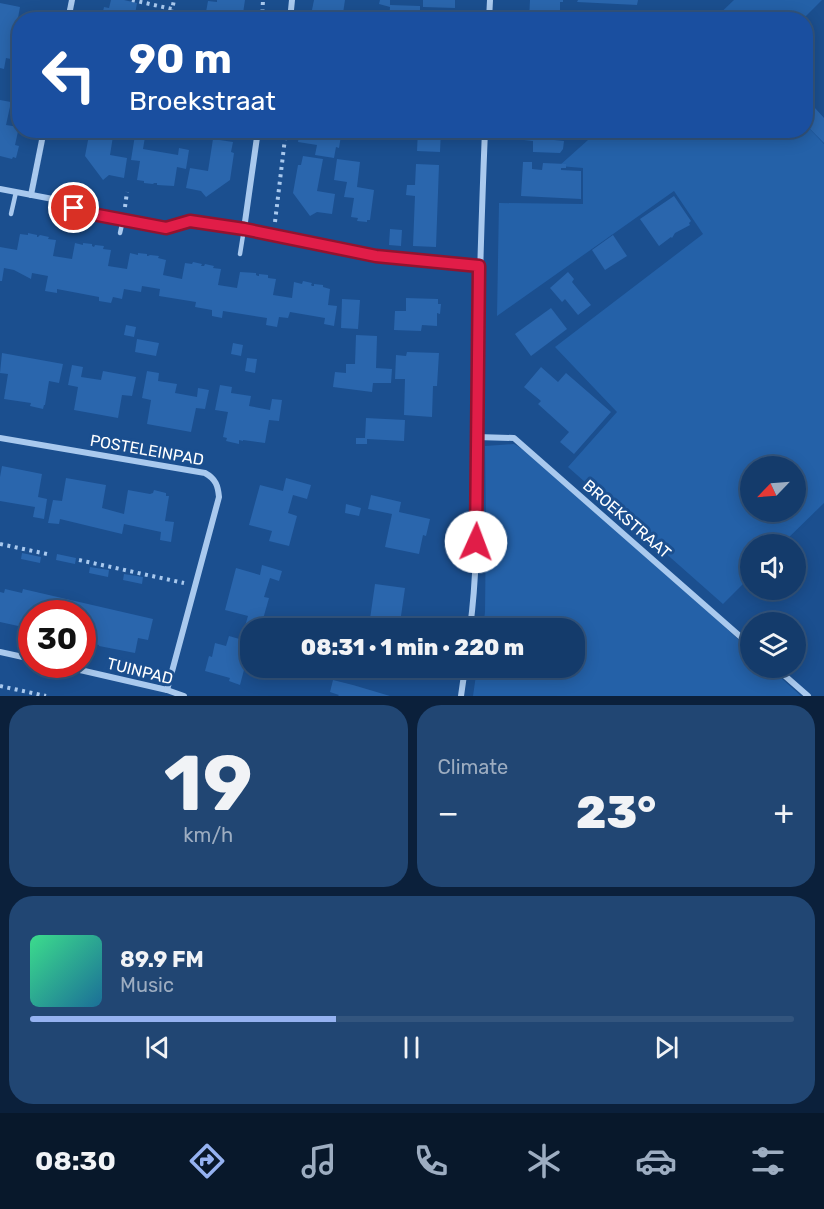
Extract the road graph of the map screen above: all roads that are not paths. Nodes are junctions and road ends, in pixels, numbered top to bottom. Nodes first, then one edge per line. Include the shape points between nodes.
1 (42, 138) edge
2 (257, 138) edge
3 (485, 138) edge
4 (0, 189) edge
5 (16, 192) junction
6 (31, 195) junction
7 (74, 208) junction
8 (11, 214) dead end
9 (123, 220) junction
10 (64, 223) dead end
11 (244, 229) junction
12 (120, 233) dead end
13 (240, 254) dead end
14 (479, 266) junction
15 (477, 437) junction
16 (0, 438) edge
17 (472, 618) edge
18 (740, 636) edge
19 (0, 652) edge
20 (18, 656) edge
21 (96, 674) edge
22 (463, 678) edge
23 (787, 678) edge
24 (167, 690) junction
25 (184, 696) edge
26 (460, 696) edge
27 (808, 696) edge

1 - 6 street
2 - 11 street
3 - 14 street
4 - 5 street
5 - 6 street
5 - 8 lane
6 - 7 street via 58,200
7 - 9 street
7 - 10 lane
9 - 11 street via 166,228 190,221
9 - 12 lane
11 - 13 lane
11 - 14 street via 376,256
14 - 15 street
15 - 17 street
15 - 18 street, BROEKSTRAAT via 514,438
16 - 24 street, POSTELEINPAD via 205,473 218,486 219,497
19 - 20 street
21 - 24 street, TUINPAD
22 - 26 street
23 - 27 street
24 - 25 street, TUINPAD

